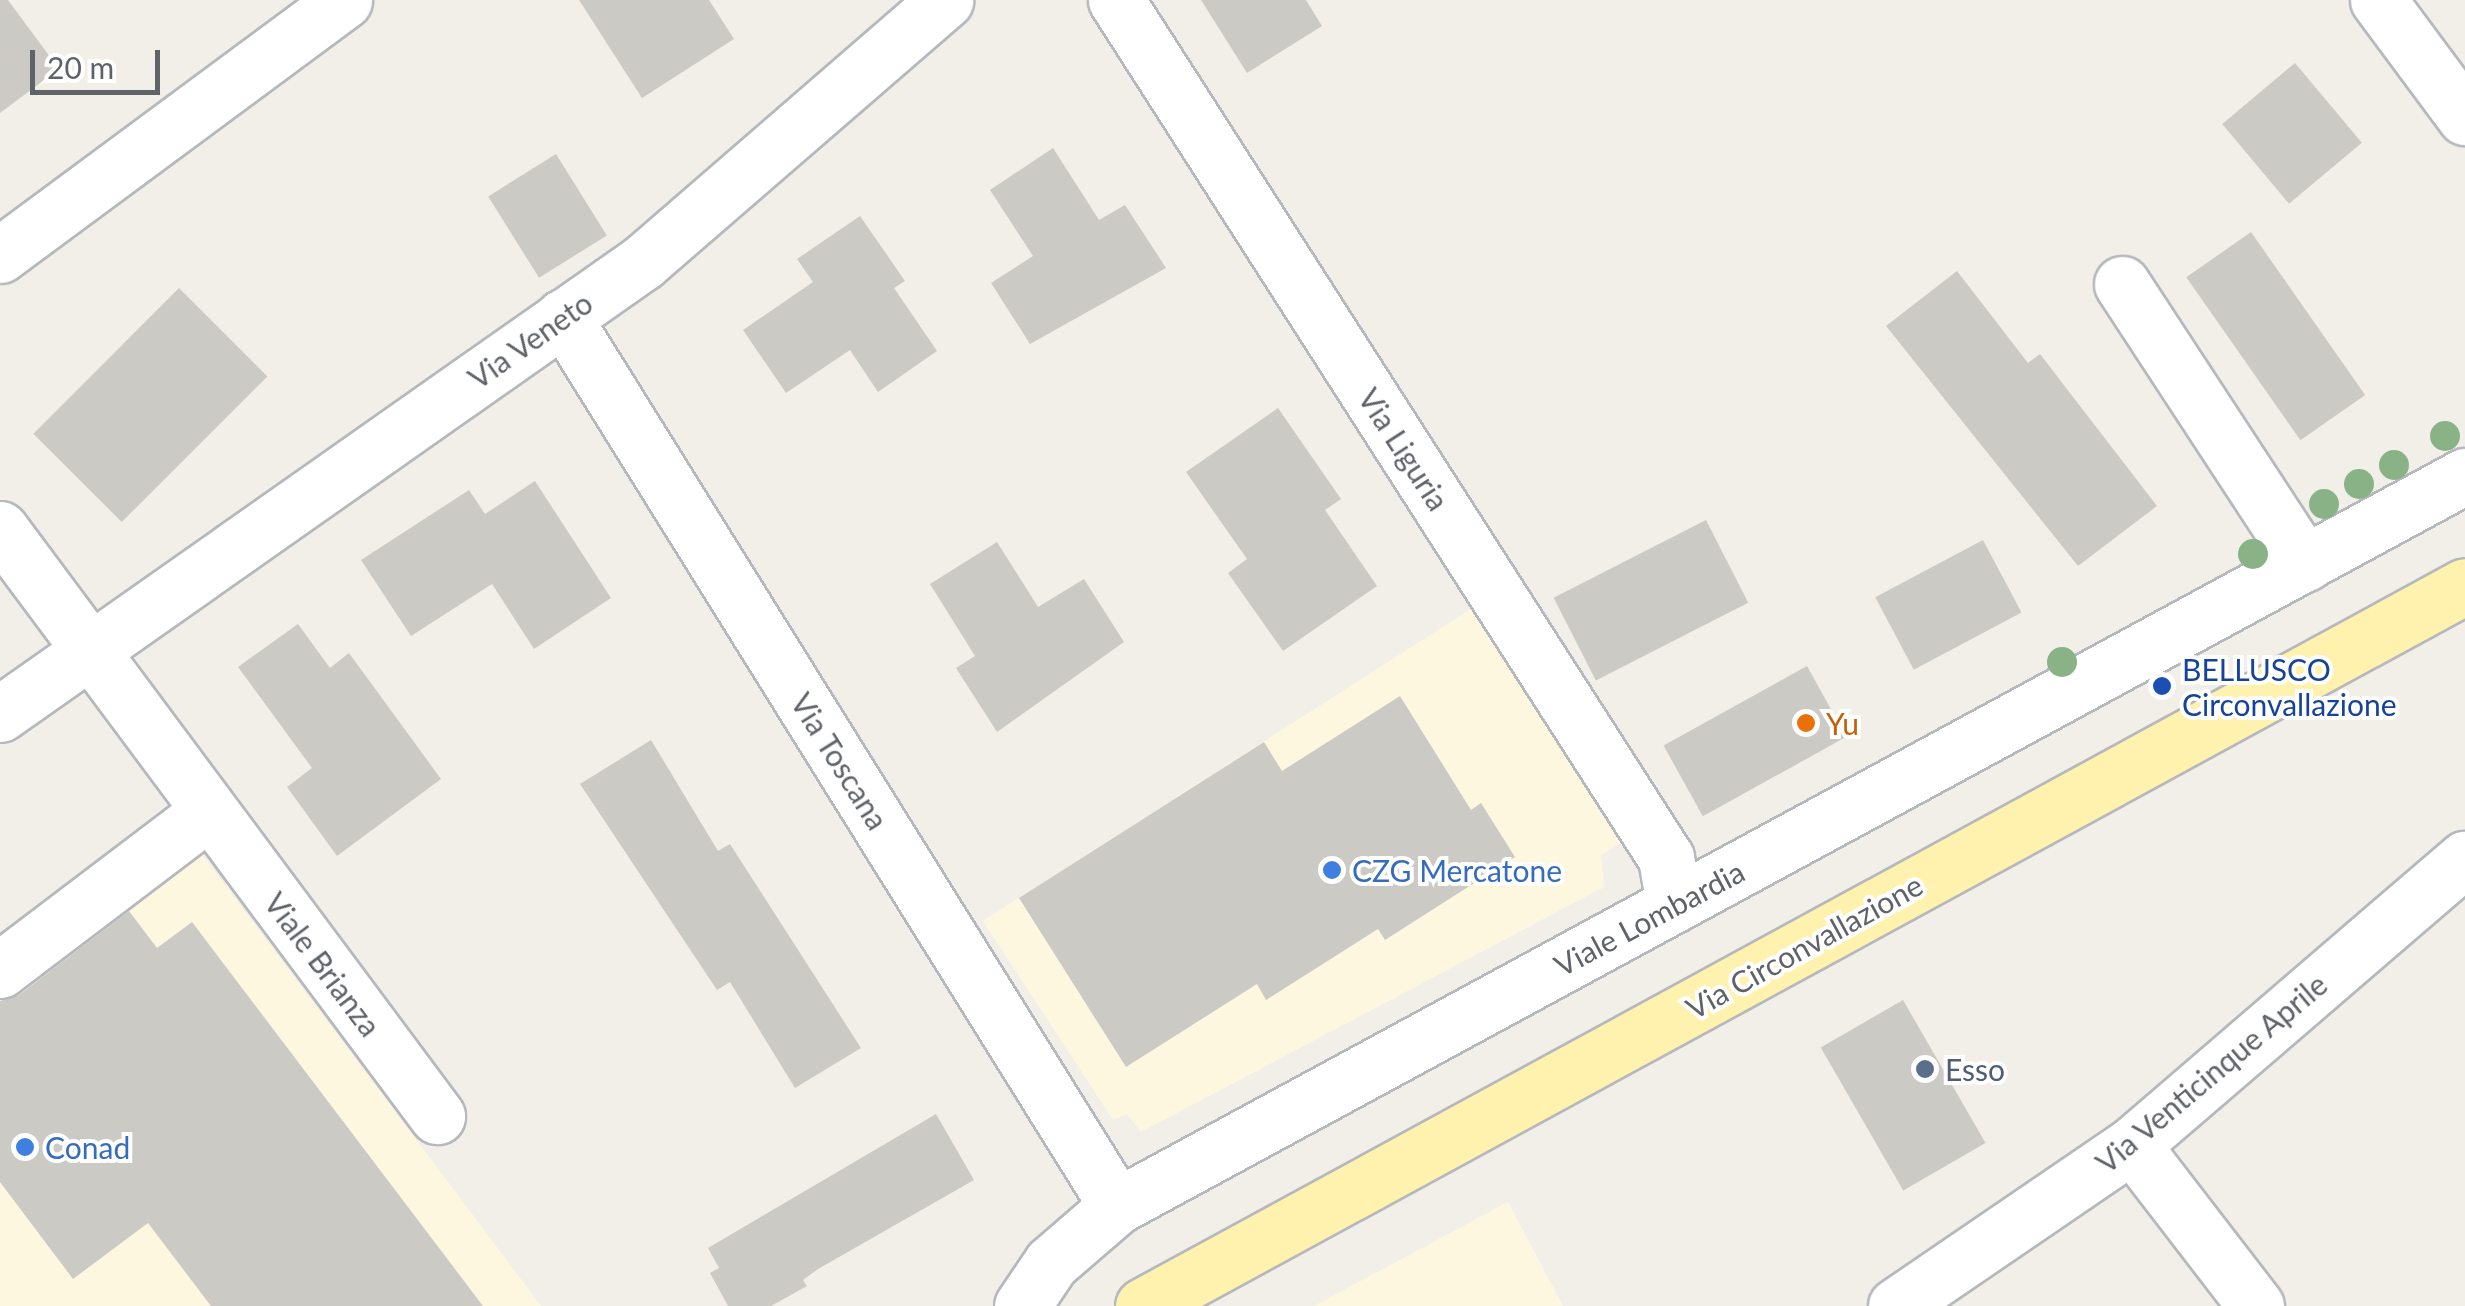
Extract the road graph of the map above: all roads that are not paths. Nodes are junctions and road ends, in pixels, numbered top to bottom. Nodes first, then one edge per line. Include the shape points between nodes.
1 (945, 0) edge
2 (1116, 0) edge
3 (2378, 0) edge
4 (319, 7) edge
5 (2465, 117) edge
6 (0, 255) edge
7 (2122, 284) dead end
8 (564, 316) junction
9 (2465, 476) edge
10 (0, 530) edge
11 (2305, 564) junction
12 (2465, 586) edge
13 (90, 647) junction
14 (0, 714) edge
15 (208, 812) junction
16 (2465, 859) edge
17 (1674, 904) junction
18 (0, 970) edge
19 (437, 1116) dead end
20 (2132, 1145) junction
21 (1117, 1206) junction
22 (1022, 1306) edge
23 (1143, 1306) edge
24 (1896, 1306) edge
25 (2256, 1306) edge

1 - 8 street, Via Veneto via 642,262
2 - 17 street, Via Liguria via 1666,858
3 - 5 street
4 - 6 street
7 - 11 street
8 - 13 street, Via Veneto
8 - 21 street, Via Toscana
9 - 11 street, Viale Lombardia
10 - 13 street, Viale Brianza
11 - 17 street, Viale Lombardia
12 - 23 main road, Via Circonvallazione
13 - 14 street
13 - 15 street, Viale Brianza
15 - 18 street
15 - 19 street, Viale Brianza
16 - 20 street, Via Venticinque Aprile
17 - 21 street, Viale Lombardia
20 - 24 street, Via Venticinque Aprile
20 - 25 street
21 - 22 street, Viale Lombardia via 1051,1262

